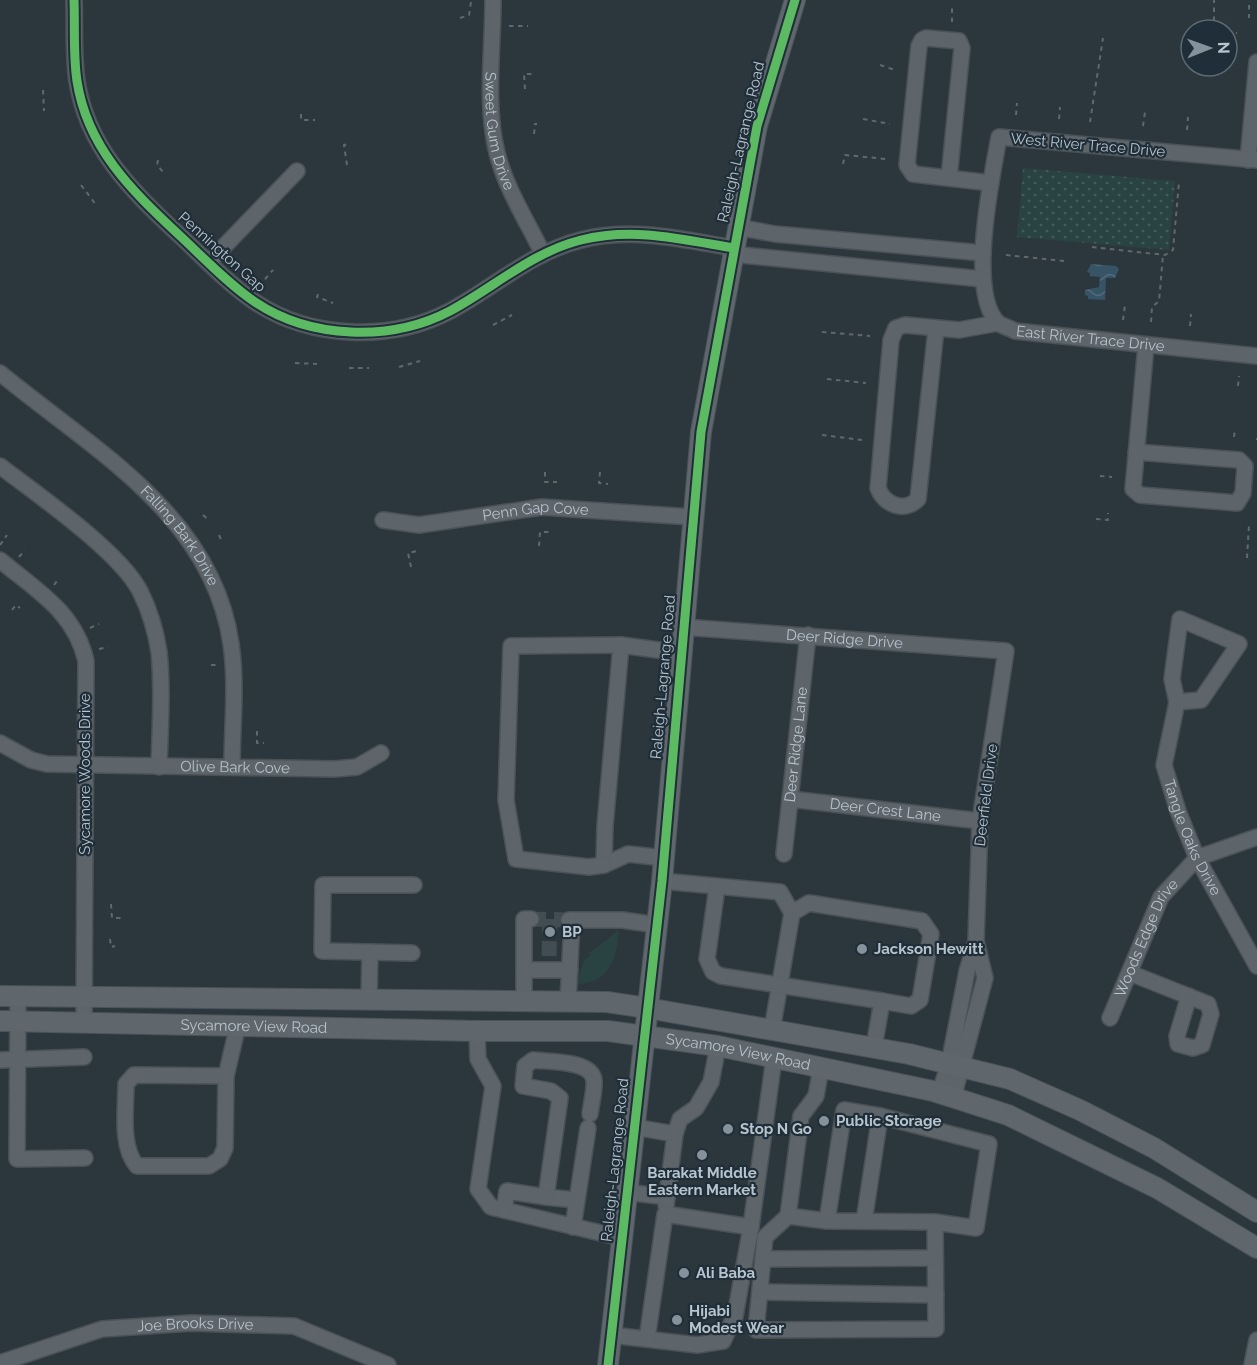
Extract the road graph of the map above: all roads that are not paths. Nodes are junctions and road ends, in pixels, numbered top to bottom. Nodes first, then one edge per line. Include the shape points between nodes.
1 (75, 0) edge
2 (493, 0) edge
3 (795, 0) edge
4 (1257, 62) edge
5 (1253, 160) edge
6 (297, 171) dead end
7 (949, 178) junction
8 (991, 183) junction
9 (737, 227) junction
10 (865, 243) junction
11 (733, 251) junction
12 (983, 253) junction
13 (543, 254) junction
14 (209, 262) junction
15 (862, 267) junction
16 (982, 279) junction
17 (998, 323) junction
18 (936, 328) junction
19 (1146, 345) junction
20 (1257, 356) edge
21 (0, 374) edge
22 (1136, 452) junction
23 (0, 466) edge
24 (692, 517) junction
25 (383, 520) dead end
26 (0, 560) edge
27 (682, 627) junction
28 (808, 635) junction
29 (621, 645) junction
30 (1006, 651) joint
31 (680, 653) junction
32 (1178, 702) junction
33 (0, 743) edge
34 (381, 753) dead end
35 (85, 766) junction
36 (159, 767) junction
37 (232, 767) junction
38 (790, 799) junction
39 (980, 821) junction
40 (1257, 837) edge
41 (784, 854) dead end
42 (664, 858) junction
43 (1197, 858) junction
44 (604, 865) junction
45 (662, 880) junction
46 (414, 885) dead end
47 (717, 887) junction
48 (792, 913) junction
49 (531, 919) tunnel mouth
50 (657, 925) junction
51 (370, 952) junction
52 (412, 953) dead end
53 (1257, 966) edge
54 (524, 970) junction
55 (570, 970) junction
56 (1130, 973) junction
57 (781, 985) junction
58 (84, 995) junction
59 (9, 996) edge
60 (1189, 996) dead end
61 (369, 1000) junction
62 (882, 1001) junction
63 (524, 1002) junction
64 (568, 1002) junction
65 (647, 1008) junction
66 (1110, 1018) dead end
67 (9, 1021) edge
68 (84, 1022) junction
69 (238, 1025) junction
70 (772, 1030) junction
71 (477, 1031) junction
72 (643, 1036) junction
73 (718, 1046) junction
74 (874, 1047) junction
75 (84, 1057) dead end
76 (770, 1057) junction
77 (0, 1060) edge
78 (18, 1060) junction
79 (954, 1066) junction
80 (821, 1068) junction
81 (226, 1076) junction
82 (869, 1077) junction
83 (946, 1096) junction
84 (880, 1116) junction
85 (634, 1127) junction
86 (675, 1134) junction
87 (85, 1158) dead end
88 (626, 1192) junction
89 (546, 1197) junction
90 (667, 1197) junction
91 (576, 1200) junction
92 (504, 1210) junction
93 (1257, 1212) edge
94 (665, 1214) junction
95 (788, 1216) junction
96 (828, 1221) junction
97 (864, 1221) junction
98 (935, 1222) junction
99 (573, 1227) junction
100 (751, 1227) junction
101 (622, 1238) junction
102 (1257, 1248) edge
103 (935, 1258) junction
104 (763, 1259) junction
105 (760, 1292) junction
106 (936, 1295) junction
107 (611, 1335) junction
108 (647, 1340) junction
109 (1257, 1340) edge
110 (0, 1363) edge
111 (388, 1365) edge
112 (608, 1365) edge
113 (1252, 1365) edge

1 - 14 street, Pennington Gap via 78,85 95,138 127,185
2 - 13 street, Sweet Gum Drive via 492,109 497,152 513,196
3 - 9 main road, Raleigh-Lagrange Road via 757,126
4 - 5 street
5 - 8 street, West River Trace Drive via 999,137
6 - 14 street
7 - 7 street via 913,174 907,165 919,46 926,38 959,41 962,48
7 - 8 street
8 - 12 street, West River Trace Drive
9 - 10 street
9 - 11 main road, Raleigh-Lagrange Road
10 - 12 street
10 - 15 street
11 - 13 street, Pennington Gap via 627,233 579,241
11 - 15 street, Pennington Gap
11 - 24 main road, Raleigh-Lagrange Road via 701,432
12 - 16 street, East River Trace Drive
13 - 14 street, Pennington Gap via 438,316 403,328 368,332 314,327 272,312 241,292
15 - 16 street, Pennington Gap
16 - 17 street, East River Trace Drive
17 - 18 street via 973,329
17 - 19 street, East River Trace Drive via 1015,331
18 - 18 street via 918,499 905,506 890,504 881,498 878,488 891,340 896,328
19 - 20 street, East River Trace Drive
19 - 22 street
21 - 37 street, Falling Bark Drive via 150,494 200,555 220,597 231,643
22 - 22 street via 1133,489 1140,495 1237,503 1243,493 1245,466 1239,460
23 - 36 street via 119,562 139,590 159,653
24 - 25 street, Penn Gap Cove via 557,507 419,525
24 - 27 main road, Raleigh-Lagrange Road
26 - 35 street, Sycamore Woods Drive via 66,615 81,643 86,669
27 - 28 street, Deer Ridge Drive
27 - 31 main road, Raleigh-Lagrange Road
28 - 30 street, Deer Ridge Drive
28 - 38 street, Deer Ridge Lane
29 - 31 street
29 - 44 street
29 - 44 street via 511,646 506,800 516,859
30 - 39 street, Deerfield Drive
31 - 42 main road, Raleigh-Lagrange Road
32 - 32 street, Tangle Oaks Drive via 1172,679 1180,619 1239,644 1201,700
32 - 43 street, Tangle Oaks Drive via 1164,765
33 - 35 street, Olive Bark Cove via 39,763
34 - 37 street, Olive Bark Cove via 357,767
35 - 36 street, Olive Bark Cove
35 - 58 street, Sycamore Woods Drive
36 - 37 street, Olive Bark Cove
38 - 39 street, Deer Crest Lane
38 - 41 street, Deer Ridge Lane
39 - 79 street, Deerfield Drive via 976,941 985,978
40 - 43 street, Woods Edge Drive
42 - 44 street via 628,854
42 - 45 main road, Raleigh-Lagrange Road
43 - 53 street, Tangle Oaks Drive
43 - 56 street, Woods Edge Drive via 1161,897
45 - 47 street
45 - 50 main road, Raleigh-Lagrange Road
46 - 51 street via 323,885 322,951
47 - 48 street via 780,892
47 - 57 street via 707,959 713,972
48 - 57 street
48 - 62 street via 809,903 922,921 930,934 920,1000 911,1006
49 - 54 street via 524,919
50 - 55 street via 571,920
50 - 65 main road, Raleigh-Lagrange Road
51 - 52 street
51 - 61 street
54 - 55 street via 549,963
54 - 63 street
55 - 64 street
56 - 60 street
56 - 66 street, Woods Edge Drive
57 - 62 street
57 - 70 street
58 - 59 main road, Sycamore View Road
58 - 61 main road, Sycamore View Road
58 - 68 street, Sycamore Woods Drive
59 - 67 street
61 - 63 main road, Sycamore View Road
62 - 74 street
63 - 64 main road, Sycamore View Road
64 - 65 main road, Sycamore View Road
65 - 70 main road, Sycamore View Road
65 - 72 main road, Raleigh-Lagrange Road
67 - 68 main road, Sycamore View Road
67 - 78 street
68 - 69 main road, Sycamore View Road
69 - 71 main road, Sycamore View Road
69 - 81 street
70 - 74 main road, Sycamore View Road
70 - 76 main road
71 - 72 main road, Sycamore View Road via 608,1031
71 - 92 street via 478,1059 493,1086 478,1189 491,1207
72 - 73 main road, Sycamore View Road
72 - 85 main road, Raleigh-Lagrange Road
73 - 76 main road, Sycamore View Road
73 - 86 street via 711,1082 696,1108 680,1119
74 - 79 main road, Sycamore View Road
74 - 82 main road
75 - 78 street
76 - 80 main road, Sycamore View Road
76 - 100 street
77 - 78 street
78 - 87 street via 17,1159
79 - 83 street, Deerfield Drive
79 - 93 main road, Sycamore View Road via 1010,1079 1080,1110 1154,1148
80 - 82 main road, Sycamore View Road
80 - 95 street via 816,1096 801,1116
81 - 81 street via 225,1148 219,1159 209,1166 137,1166 129,1158 126,1084 134,1075
82 - 83 main road, Sycamore View Road
83 - 102 main road, Sycamore View Road via 1008,1115 1157,1188
84 - 96 street via 844,1110
84 - 97 street
84 - 98 street via 989,1144 976,1228
85 - 86 street
85 - 88 main road, Raleigh-Lagrange Road
86 - 90 street
88 - 90 street
88 - 101 main road, Raleigh-Lagrange Road
89 - 91 street
89 - 91 street via 560,1098 551,1091 524,1086 525,1066 533,1060 580,1066 589,1070 594,1080
89 - 92 street via 507,1191
90 - 94 street
91 - 99 street
92 - 99 street
94 - 100 street
94 - 108 street
95 - 96 street
95 - 104 street via 765,1237
96 - 97 street
97 - 98 street
98 - 103 street
99 - 101 street
100 - 108 street via 735,1316 723,1341 698,1345
101 - 107 main road, Raleigh-Lagrange Road
103 - 104 street
103 - 106 street
104 - 105 street
105 - 106 street
105 - 106 street via 756,1330 936,1329
107 - 108 street
107 - 112 main road, Raleigh-Lagrange Road
109 - 113 street
110 - 111 street, Joe Brooks Drive via 102,1329 191,1323 294,1326

